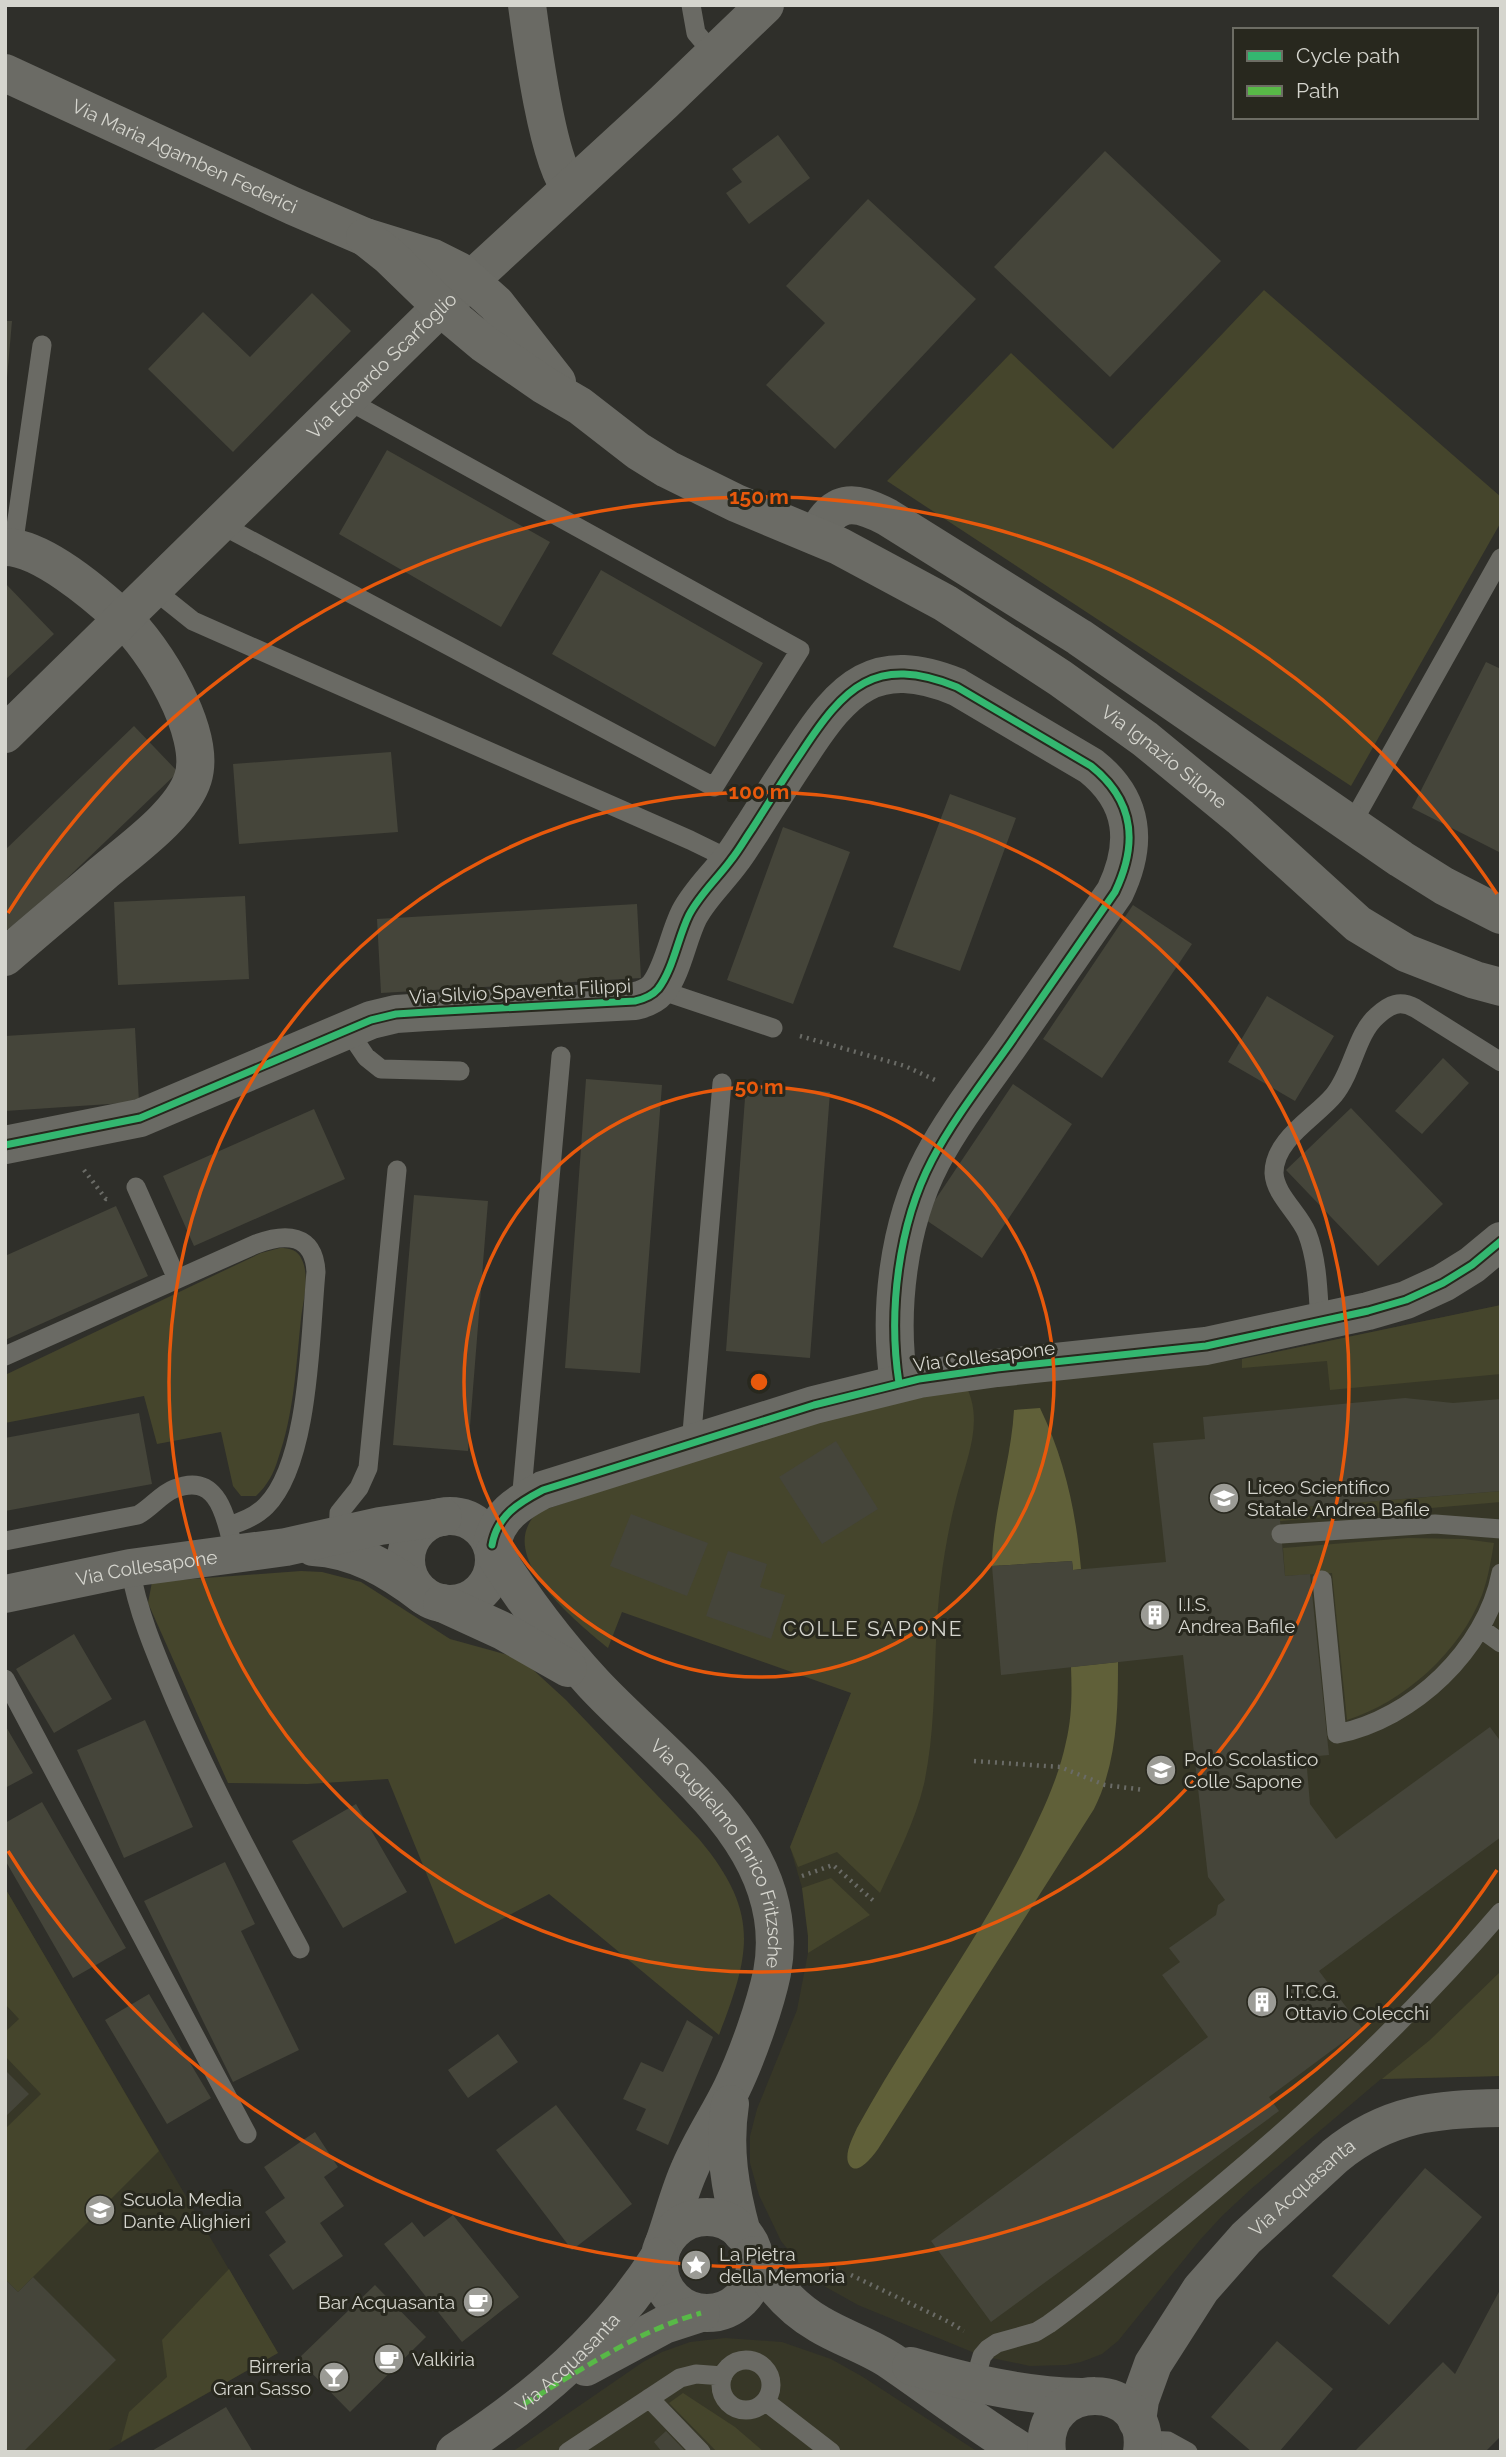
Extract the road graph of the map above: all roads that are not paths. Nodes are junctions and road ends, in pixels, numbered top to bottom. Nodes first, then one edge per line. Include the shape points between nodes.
1 (527, 5) edge
2 (691, 5) edge
3 (765, 5) edge
4 (714, 54) junction
5 (5, 73) edge
6 (570, 187) junction
7 (365, 237) junction
8 (470, 279) junction
9 (440, 307) junction
10 (42, 345) dead end
11 (347, 400) junction
12 (580, 407) junction
13 (220, 524) junction
14 (817, 536) junction
15 (9, 547) edge
16 (1501, 558) edge
17 (153, 589) junction
18 (123, 619) junction
19 (5, 734) edge
20 (1352, 825) junction
21 (731, 860) junction
22 (1501, 915) edge
23 (5, 957) edge
24 (1501, 987) edge
25 (657, 989) junction
26 (773, 1028) road end
27 (347, 1029) junction
28 (561, 1056) dead end
29 (1501, 1062) edge
30 (460, 1071) dead end
31 (722, 1083) dead end
32 (5, 1145) edge
33 (397, 1170) dead end
34 (136, 1187) dead end
35 (1495, 1256) edge
36 (177, 1279) junction
37 (1320, 1323) junction
38 (5, 1356) edge
39 (899, 1384) junction
40 (691, 1444) junction
41 (521, 1502) junction
42 (443, 1517) junction
43 (1501, 1529) edge
44 (1281, 1534) dead end
45 (231, 1540) junction
46 (5, 1541) edge
47 (338, 1543) junction
48 (493, 1549) junction
49 (130, 1568) junction
50 (1501, 1573) edge
51 (1322, 1580) dead end
52 (5, 1594) edge
53 (432, 1599) junction
54 (1480, 1628) junction
55 (1501, 1643) edge
56 (5, 1679) edge
57 (594, 1684) junction
58 (1501, 1912) edge
59 (300, 1949) dead end
60 (732, 2088) junction
61 (1501, 2108) edge
62 (247, 2134) dead end
63 (748, 2244) junction
64 (662, 2249) junction
65 (710, 2312) junction
66 (819, 2325) junction
67 (1158, 2355) junction
68 (888, 2359) junction
69 (979, 2367) junction
70 (723, 2376) junction
71 (1088, 2396) junction
72 (649, 2398) junction
73 (765, 2401) junction
74 (524, 2404) junction
75 (1141, 2437) edge
76 (455, 2452) edge
77 (568, 2452) edge
78 (701, 2452) edge
79 (831, 2452) edge
80 (1023, 2452) edge
81 (1047, 2452) edge
82 (1188, 2452) edge

1 - 6 street via 556,156
2 - 4 lane via 696,33
3 - 4 street, Via Edoardo Scarfoglio
4 - 6 street, Via Edoardo Scarfoglio
5 - 7 street, Via Maria Agamben Federici
6 - 8 street, Via Edoardo Scarfoglio
7 - 8 street, Via Maria Agamben Federici via 433,258
7 - 9 street, Via Maria Agamben Federici
8 - 9 street, Via Edoardo Scarfoglio
8 - 12 street, Via Ignazio Silone
9 - 11 street, Via Edoardo Scarfoglio
9 - 12 street, Via Ignazio Silone via 499,355
10 - 15 lane
11 - 13 street, Via Edoardo Scarfoglio
11 - 13 lane via 800,650 714,787
12 - 14 street, Via Ignazio Silone via 667,469
13 - 17 street, Via Edoardo Scarfoglio
14 - 20 street via 829,513 838,508 857,506 887,517 1079,637
14 - 24 street, Via Ignazio Silone via 935,597 1107,711 1186,772 1337,906 1384,941 1430,963
15 - 18 street via 47,561
16 - 20 lane
17 - 18 street, Via Edoardo Scarfoglio
17 - 21 lane via 192,621
18 - 19 street, Via Edoardo Scarfoglio
18 - 23 street via 158,663 185,715 192,738 193,778 157,826
20 - 22 street via 1444,886
21 - 25 street, Via Silvio Spaventa Filippi via 689,915
21 - 39 street, Via Silvio Spaventa Filippi via 829,711 859,685 896,674 917,674 957,687 1091,766 1122,801 1129,827 1128,860 1115,892 932,1160 910,1214 893,1333
25 - 26 lane
25 - 27 street, Via Silvio Spaventa Filippi via 635,1001 396,1014
27 - 30 lane via 366,1057 381,1069
27 - 32 street, Via Silvio Spaventa Filippi via 139,1118
28 - 41 lane
29 - 37 lane via 1415,1008 1396,1003 1374,1018 1338,1090 1279,1151 1275,1182 1311,1242
31 - 40 lane
33 - 47 lane via 368,1468 339,1513
34 - 36 lane
35 - 37 street, Via Collesapone via 1406,1300
36 - 38 lane
36 - 45 lane via 278,1237 303,1242 316,1265 305,1395 294,1453 284,1480 267,1505 247,1519
37 - 39 street, Via Collesapone via 1206,1346 997,1368
39 - 40 street, Via Collesapone
40 - 41 street, Via Collesapone via 543,1490
41 - 48 street, Via Collesapone via 499,1522
42 - 47 street, Via Collesapone
42 - 48 street via 472,1522
42 - 53 street via 418,1530 405,1563 409,1578
43 - 44 lane via 1404,1524
45 - 46 lane via 217,1497 191,1486 173,1489 138,1515
45 - 47 street, Via Collesapone via 286,1547
45 - 49 street, Via Collesapone
47 - 53 street
48 - 53 street via 491,1576 483,1589 465,1601
48 - 57 street, Via Guglielmo Enrico Fritzsche via 540,1619
49 - 52 street, Via Collesapone
49 - 59 lane via 142,1616 194,1745
50 - 54 lane
51 - 54 lane via 1337,1734 1357,1730 1406,1705 1445,1672
53 - 57 street, Via Guglielmo Enrico Fritzsche via 503,1631
54 - 55 lane
56 - 62 lane
57 - 60 street, Via Guglielmo Enrico Fritzsche via 703,1790 747,1850 767,1890 775,1940 771,1975
58 - 69 lane via 1377,2046 1241,2170 1049,2325 997,2343
60 - 63 street, Via Guglielmo Enrico Fritzsche via 727,2161 733,2200
60 - 64 street, Via Guglielmo Enrico Fritzsche via 689,2169
61 - 67 street, Via Acquasanta via 1411,2115 1350,2143 1222,2263
63 - 64 street via 732,2224 700,2218 676,2228
63 - 65 street via 754,2275 746,2293 738,2303
63 - 66 street via 773,2284
64 - 65 street via 660,2277 670,2296 687,2309
64 - 74 street, Via Acquasanta via 609,2325
65 - 66 street via 764,2312
65 - 74 street via 643,2335
66 - 68 street
67 - 71 street, Via Acquasanta via 1115,2387
67 - 75 street, Via Acquasanta via 1146,2380
68 - 69 street
68 - 80 street
69 - 71 street via 1018,2391
70 - 72 lane via 690,2374
70 - 73 lane via 722,2393 733,2406 750,2410
70 - 73 lane via 729,2366 740,2361 762,2365 770,2379
71 - 75 street via 1116,2400 1134,2414
71 - 81 street, Via Acquasanta via 1066,2404 1055,2416 1048,2431
72 - 77 lane
72 - 78 lane
73 - 79 lane
74 - 76 street, Via Acquasanta
75 - 82 lane via 1168,2441

